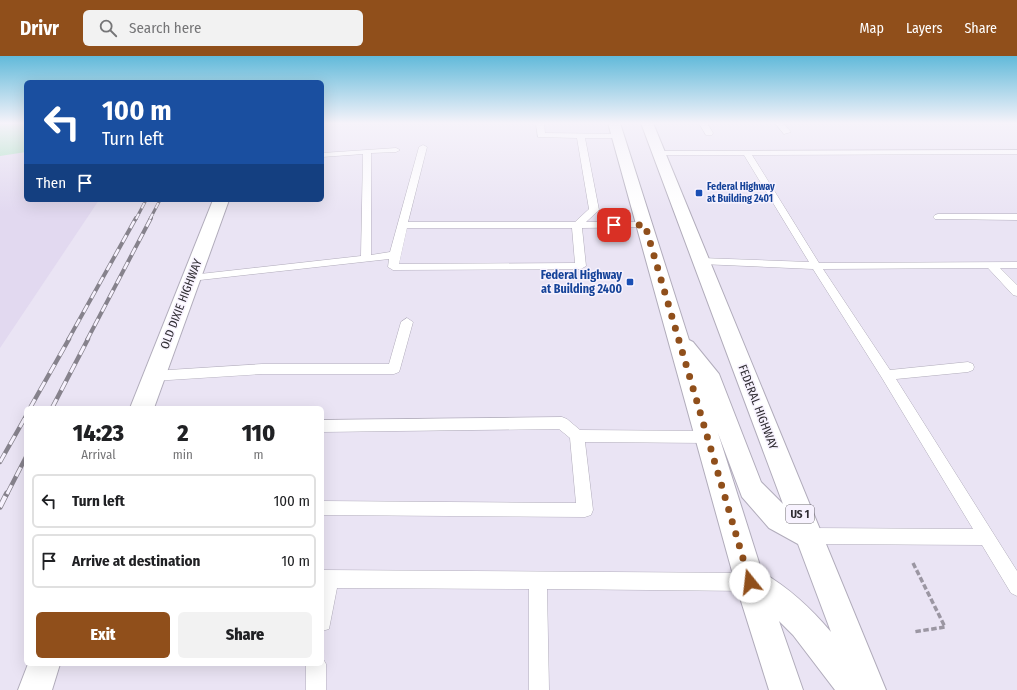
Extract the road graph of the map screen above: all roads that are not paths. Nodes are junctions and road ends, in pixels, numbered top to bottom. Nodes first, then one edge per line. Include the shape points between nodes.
1 (349, 153) edge
2 (367, 153) edge
3 (422, 153) edge
4 (584, 153) edge
5 (623, 153) edge
6 (659, 153) joint
7 (747, 153) junction
8 (859, 153) edge
9 (324, 155) edge
10 (219, 202) edge
11 (938, 217) dead end
12 (1017, 217) edge
13 (403, 225) junction
14 (577, 225) junction
15 (645, 225) junction
16 (395, 255) junction
17 (366, 258) junction
18 (701, 261) junction
19 (991, 265) junction
20 (1017, 265) edge
21 (816, 266) junction
22 (191, 278) junction
23 (1017, 292) edge
24 (407, 322) dead end
25 (679, 338) junction
26 (968, 367) dead end
27 (887, 375) junction
28 (154, 376) junction
29 (143, 406) edge
30 (324, 426) edge
31 (577, 436) junction
32 (709, 437) junction
33 (324, 508) edge
34 (809, 536) junction
35 (987, 537) junction
36 (326, 579) edge
37 (538, 580) junction
38 (750, 582) junction
39 (1017, 587) edge
40 (324, 600) edge
41 (43, 666) edge
42 (316, 666) edge
43 (35, 690) edge
44 (316, 690) edge
45 (539, 690) edge
46 (786, 690) edge
47 (856, 690) edge
48 (869, 690) edge

1 - 9 lane
2 - 17 lane
3 - 13 lane
4 - 14 lane via 594,210
5 - 15 main road
6 - 7 lane
6 - 18 main road, FEDERAL HIGHWAY / US 1
7 - 8 lane
7 - 21 lane
10 - 22 main road, OLD DIXIE HIGHWAY
11 - 12 lane
13 - 14 lane
13 - 16 lane
14 - 15 lane
14 - 16 lane via 581,266 393,267
15 - 25 main road
16 - 17 lane
17 - 22 lane
18 - 21 lane
18 - 34 main road, FEDERAL HIGHWAY / US 1
19 - 20 lane
19 - 21 lane
19 - 23 lane
21 - 27 lane
22 - 28 main road, OLD DIXIE HIGHWAY
24 - 28 lane via 394,369 262,369
25 - 32 main road
25 - 34 main road via 708,374 751,489 779,519
26 - 27 lane
27 - 35 lane
28 - 29 main road, OLD DIXIE HIGHWAY
30 - 31 lane via 562,423
31 - 32 lane
31 - 33 lane via 585,510
32 - 38 main road
34 - 35 lane
34 - 48 main road, FEDERAL HIGHWAY / US 1
35 - 39 lane
36 - 37 lane
36 - 40 lane
37 - 38 lane
37 - 45 lane
38 - 46 main road
38 - 47 main road via 776,598 804,624
41 - 43 main road
42 - 44 lane

